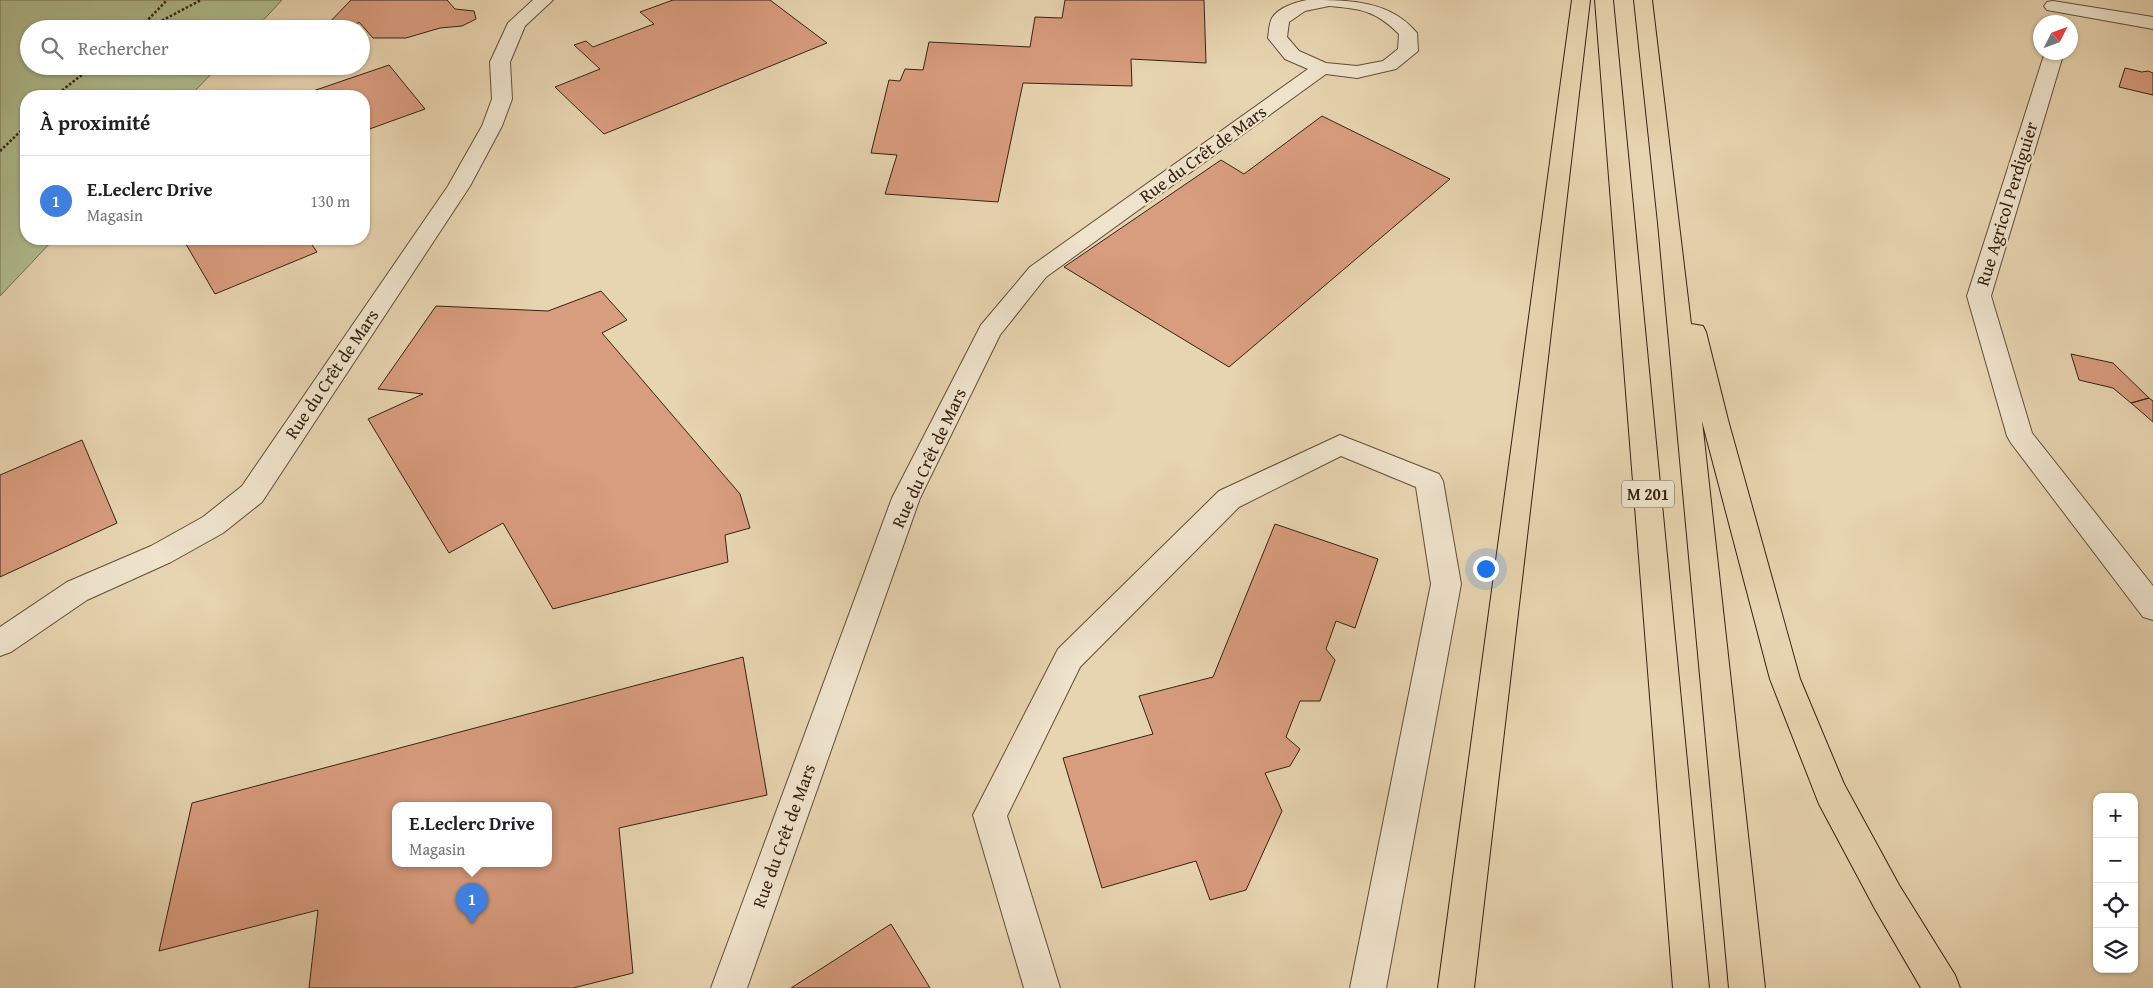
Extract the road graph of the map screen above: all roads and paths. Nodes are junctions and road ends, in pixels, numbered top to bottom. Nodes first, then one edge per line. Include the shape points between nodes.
1 (167, 0) edge
2 (201, 0) edge
3 (544, 0) edge
4 (1582, 0) edge
5 (1604, 0) edge
6 (1643, 0) edge
7 (1294, 3) edge
8 (2054, 9) edge
9 (148, 20) edge
10 (163, 20) edge
11 (2153, 23) edge
12 (2052, 60) edge
13 (1322, 68) junction
14 (82, 75) edge
15 (63, 90) edge
16 (20, 132) edge
17 (0, 152) edge
18 (1669, 223) junction
19 (2153, 608) edge
20 (0, 643) edge
21 (729, 988) edge
22 (1042, 988) edge
23 (1368, 988) edge
24 (1456, 988) edge
25 (1691, 988) edge
26 (1747, 988) edge
27 (1942, 988) edge

1 - 9 path
2 - 10 path
3 - 20 street, Rue du Crêt de Mars via 517,23 500,62 502,99 492,126 459,186 252,494 213,525 161,554 77,591
4 - 24 highway
5 - 25 highway, M 201
6 - 18 highway, M 201
7 - 13 street via 1280,20 1277,38 1292,56
7 - 13 street via 1329,1 1362,4 1392,16 1408,33 1408,51 1389,66 1357,72
8 - 11 street
12 - 19 street, Rue Agricol Perdiguier via 1978,296 2020,436
13 - 21 street, Rue du Crêt de Mars via 1038,272 990,332 906,498
14 - 15 path
16 - 17 path
18 - 26 highway, M 201
18 - 27 highway via 1715,420 1785,679 1831,793
22 - 23 street via 990,815 1069,658 1230,499 1340,444 1429,481 1446,584

